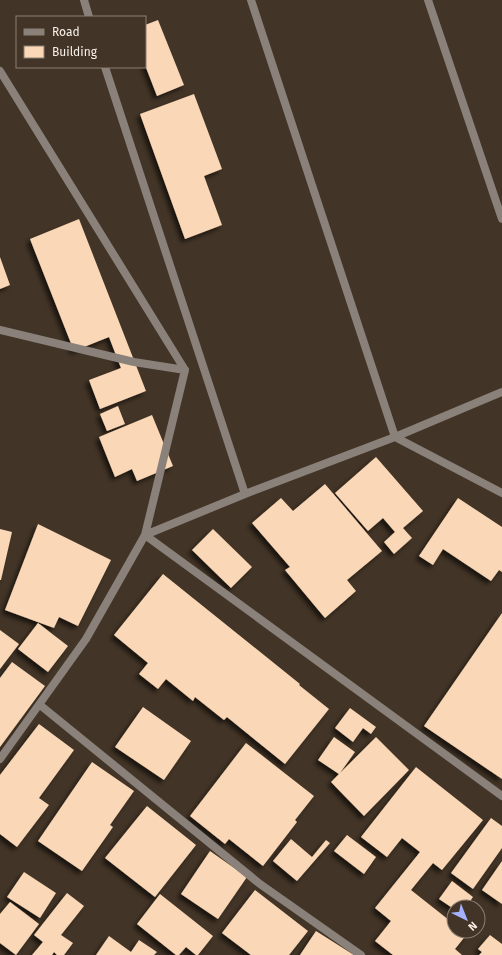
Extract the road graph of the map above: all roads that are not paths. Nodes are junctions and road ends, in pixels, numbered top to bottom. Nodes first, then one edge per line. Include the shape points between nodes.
1 (84, 0) edge
2 (251, 0) edge
3 (428, 0) edge
4 (89, 16) edge
5 (105, 68) edge
6 (0, 71) edge
7 (502, 219) edge
8 (0, 330) edge
9 (185, 370) junction
10 (502, 392) edge
11 (395, 437) junction
12 (502, 493) edge
13 (245, 494) junction
14 (145, 535) junction
15 (40, 705) junction
16 (0, 759) edge
17 (502, 796) edge
18 (361, 955) edge

1 - 4 street
2 - 11 street
3 - 7 street
5 - 13 street
6 - 9 street
8 - 9 street via 134,362
9 - 14 street
10 - 11 street
11 - 12 street
11 - 13 street
13 - 14 street
14 - 15 street via 86,639
14 - 17 street
15 - 16 street
15 - 18 street via 260,884

